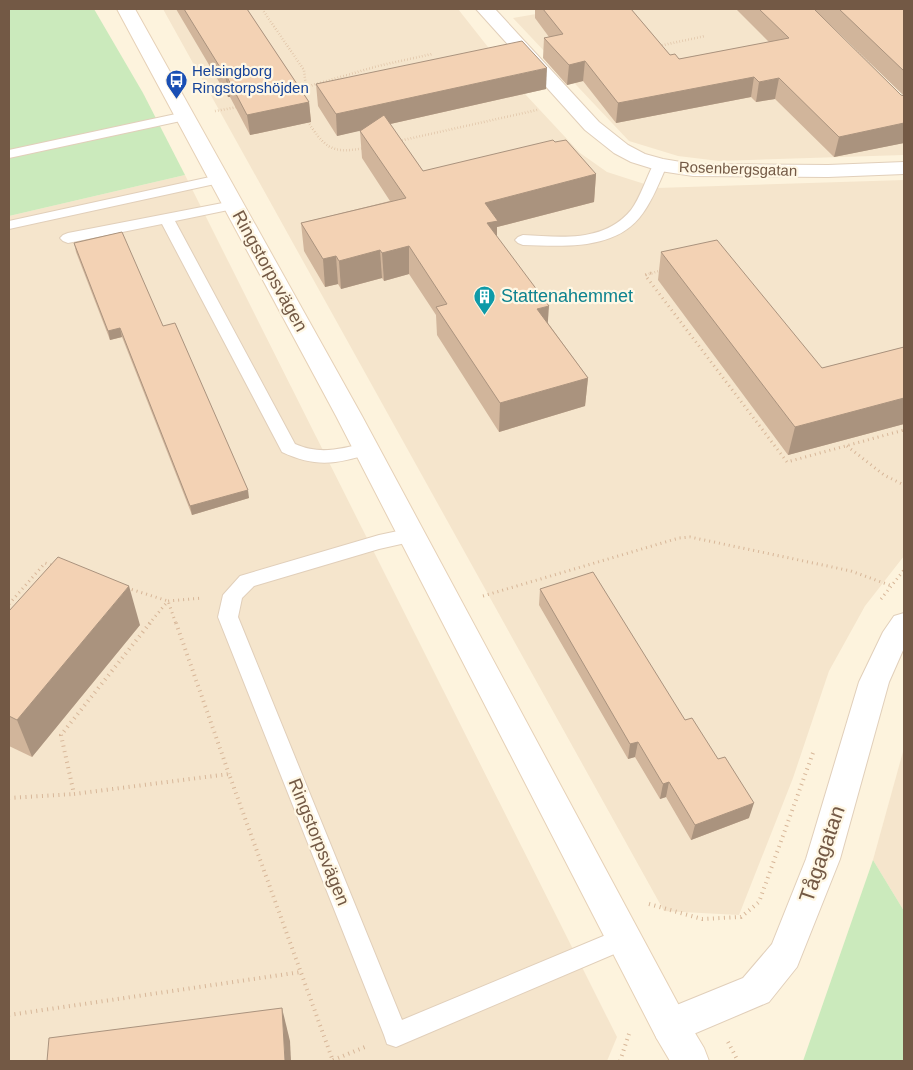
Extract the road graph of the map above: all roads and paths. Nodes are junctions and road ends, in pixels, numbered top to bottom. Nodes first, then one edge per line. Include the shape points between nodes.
1 (126, 9) edge
2 (262, 9) edge
3 (485, 9) edge
4 (705, 36) dead end
5 (852, 46) edge
6 (654, 47) edge
7 (432, 54) dead end
8 (879, 62) edge
9 (870, 64) junction
10 (865, 65) edge
11 (877, 70) edge
12 (306, 87) junction
13 (297, 94) edge
14 (570, 102) junction
15 (242, 106) edge
16 (214, 111) dead end
17 (302, 113) edge
18 (185, 116) junction
19 (396, 141) edge
20 (367, 148) edge
21 (9, 154) edge
22 (660, 165) junction
23 (904, 168) edge
24 (219, 179) junction
25 (233, 205) junction
26 (166, 218) junction
27 (9, 225) edge
28 (68, 238) dead end
29 (523, 240) dead end
30 (665, 269) edge
31 (904, 430) edge
32 (847, 446) junction
33 (366, 449) junction
34 (904, 485) edge
35 (412, 535) junction
36 (64, 569) edge
37 (904, 570) edge
38 (121, 586) edge
39 (892, 586) junction
40 (233, 595) junction
41 (482, 597) dead end
42 (168, 601) junction
43 (9, 604) edge
44 (877, 605) dead end
45 (904, 624) edge
46 (817, 742) dead end
47 (229, 774) junction
48 (74, 794) junction
49 (9, 798) edge
50 (647, 903) dead end
51 (625, 938) junction
52 (301, 972) junction
53 (9, 1015) edge
54 (670, 1026) junction
55 (629, 1034) dead end
56 (333, 1061) edge
57 (620, 1061) edge
58 (691, 1061) edge

1 - 18 street, Ringstorpsvägen
2 - 12 path via 304,70
3 - 14 street, Rosenbergsgatan
4 - 6 path
5 - 9 path
7 - 12 path
8 - 9 path
9 - 10 path
9 - 11 path
12 - 13 path
14 - 19 path
14 - 22 street, Rosenbergsgatan via 592,126 621,149
15 - 16 path
17 - 20 path via 324,146 347,152
18 - 21 lane
18 - 24 street, Ringstorpsvägen
22 - 23 street, Rosenbergsgatan via 693,170 763,172
22 - 29 lane via 637,212 613,233 574,242
24 - 25 street, Ringstorpsvägen
24 - 27 lane
25 - 26 lane
25 - 33 street, Ringstorpsvägen
26 - 28 lane
26 - 33 lane via 288,448 305,457 320,458
30 - 32 path via 645,275 787,462
31 - 32 path
32 - 34 path via 884,475
33 - 35 street, Ringstorpsvägen
35 - 40 lane via 247,580
35 - 51 street, Ringstorpsvägen
36 - 43 path via 46,563
37 - 39 path
38 - 42 path
39 - 41 path via 851,571 690,537
39 - 44 path
40 - 42 path
40 - 51 lane, Ringstorpsvägen via 228,617 396,1035
42 - 47 path
42 - 48 path via 61,736
45 - 54 street, Tågagatan via 874,682 823,859 785,955 756,990
46 - 50 path via 759,902 740,917 702,919
47 - 48 path
47 - 52 path
48 - 49 path
51 - 54 street, Ringstorpsvägen
52 - 53 path
52 - 56 path
54 - 58 street, Ringstorpsvägen
55 - 57 path

